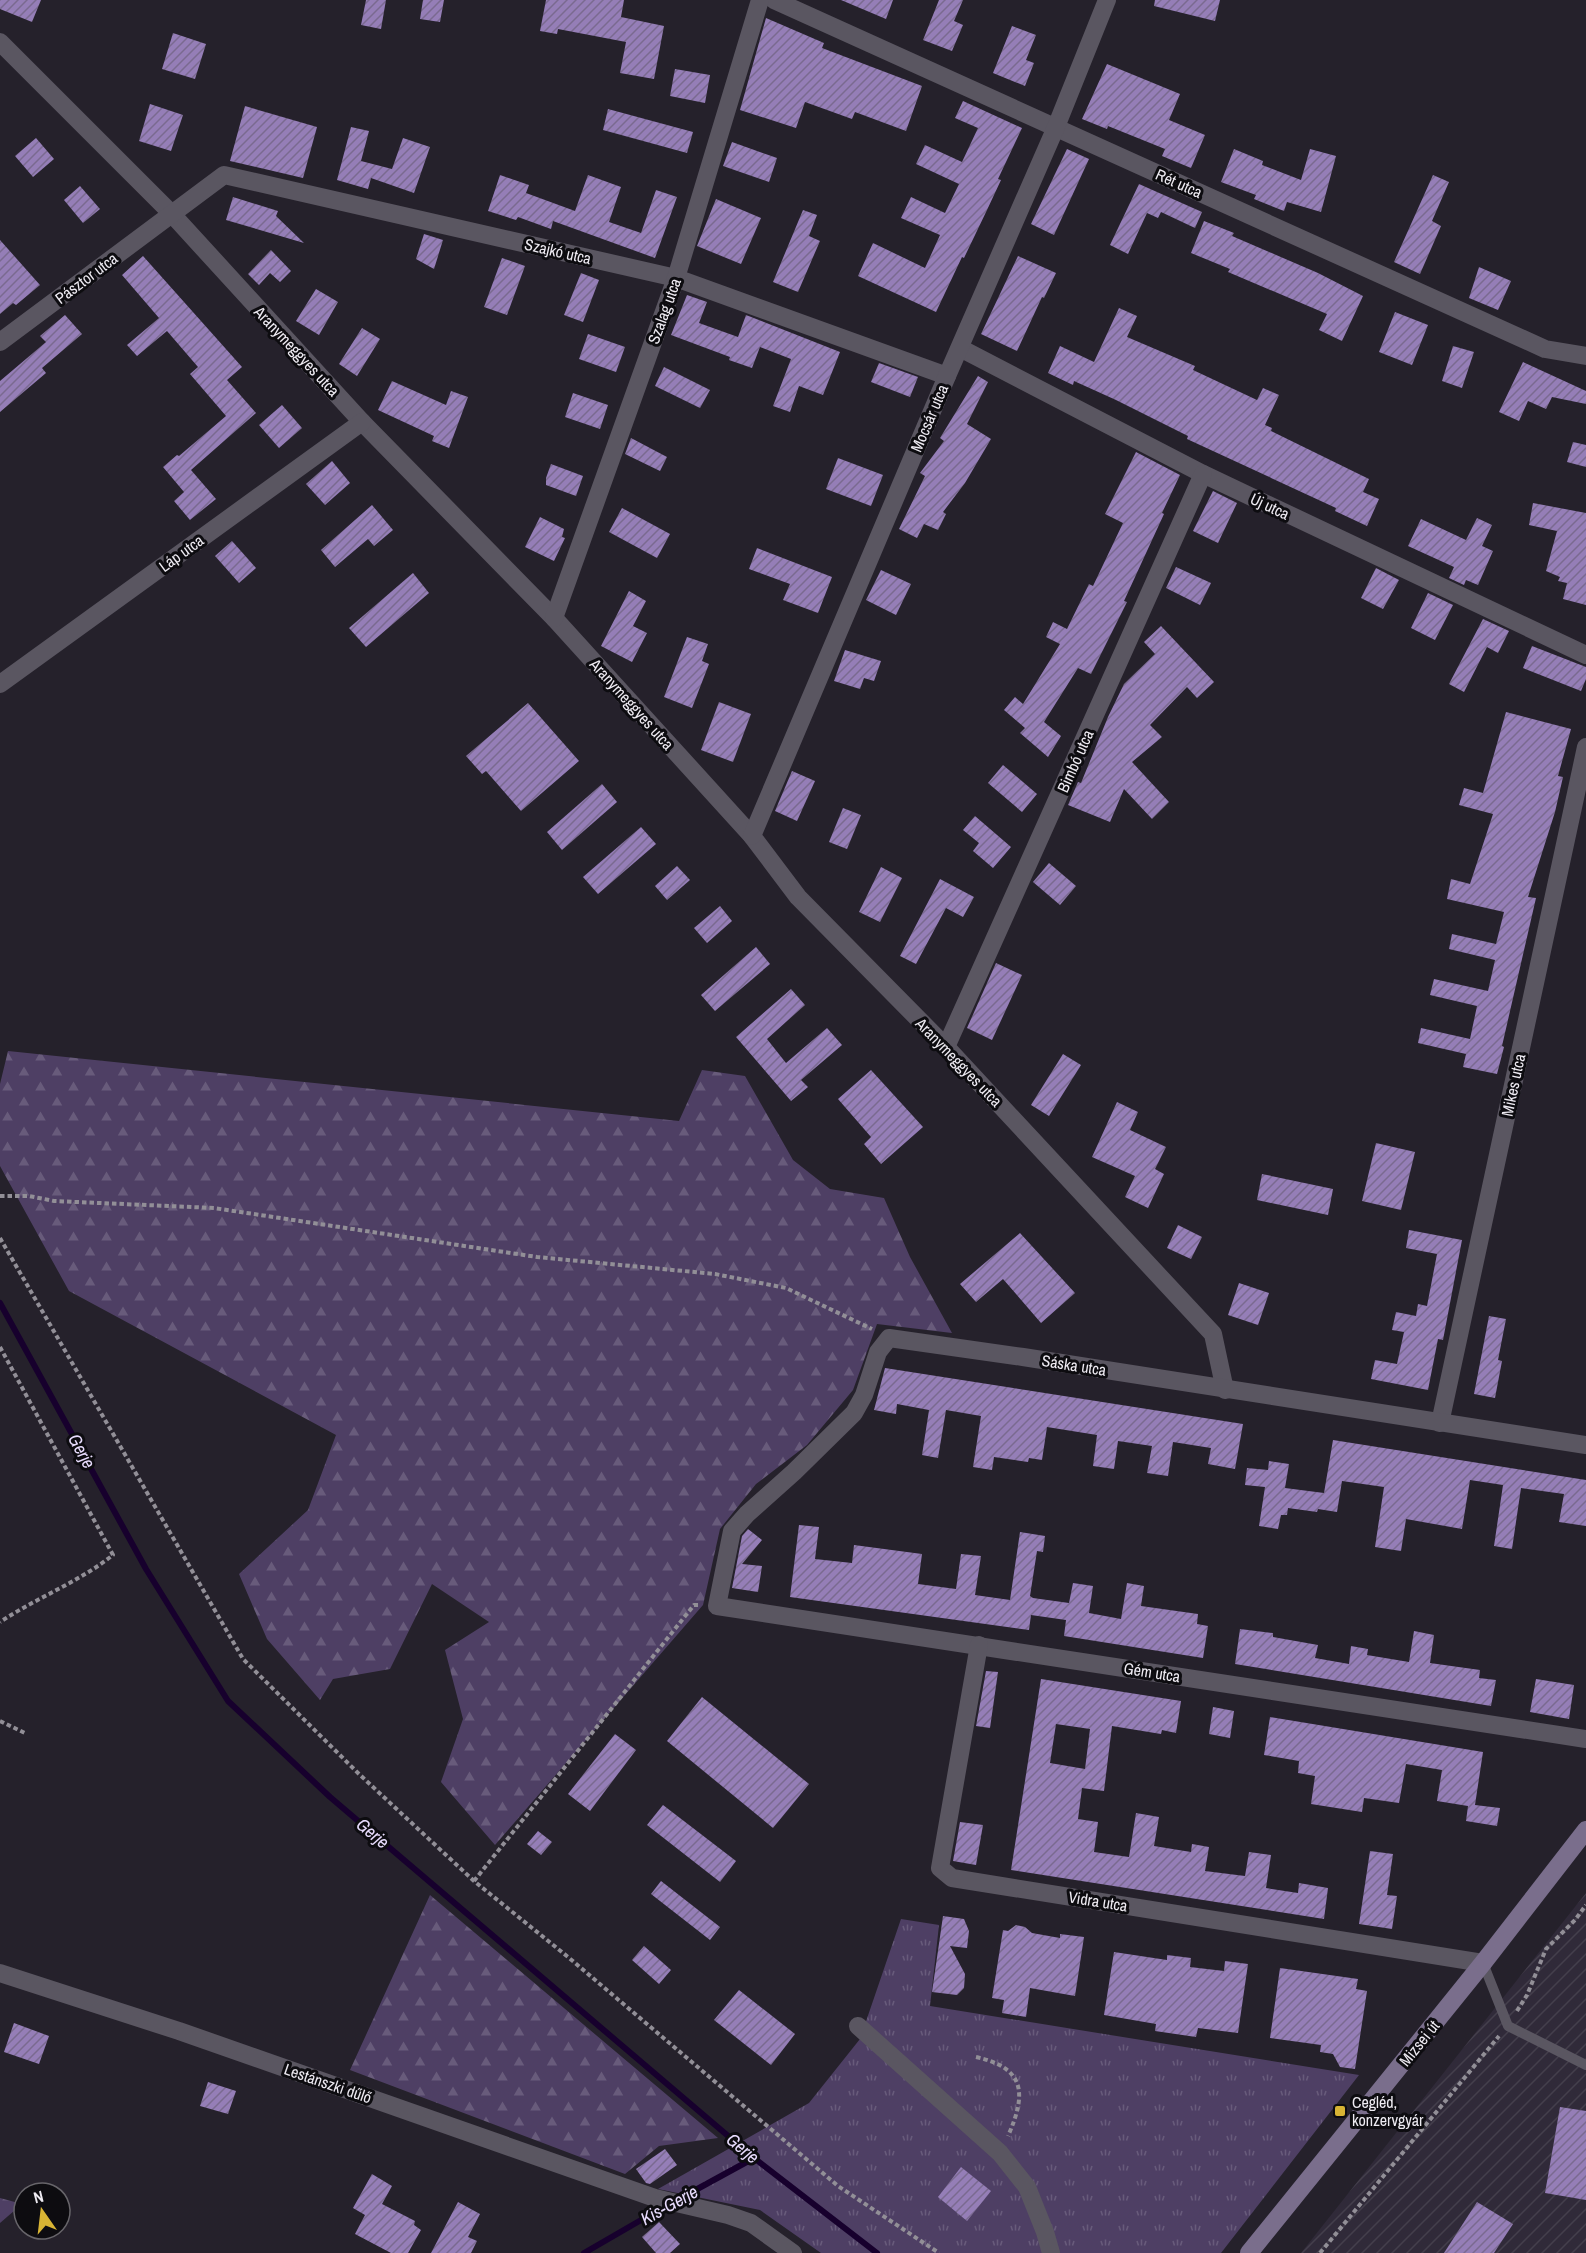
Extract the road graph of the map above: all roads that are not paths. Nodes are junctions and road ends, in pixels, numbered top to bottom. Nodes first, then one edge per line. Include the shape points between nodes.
1 (760, 0) edge
2 (774, 0) edge
3 (1107, 0) edge
4 (0, 42) edge
5 (1056, 127) junction
6 (171, 213) junction
7 (676, 278) junction
8 (0, 342) edge
9 (960, 348) junction
10 (1586, 356) edge
11 (947, 376) junction
12 (362, 422) junction
13 (1203, 474) junction
14 (554, 618) junction
15 (1586, 655) edge
16 (0, 684) edge
17 (1586, 747) edge
18 (752, 836) junction
19 (946, 1047) junction
20 (1225, 1389) junction
21 (1440, 1423) junction
22 (1586, 1445) edge
23 (717, 1606) joint
24 (978, 1645) junction
25 (1586, 1739) edge
26 (1586, 1830) edge
27 (1483, 1963) junction
28 (0, 1973) edge
29 (858, 2026) dead end
30 (1586, 2065) edge
31 (793, 2253) edge
32 (1051, 2253) edge
33 (1249, 2253) edge

1 - 7 street, Szalag utca
2 - 5 street, Rét utca
3 - 5 street, Mocsár utca
4 - 6 street, Aranymeggyes utca
5 - 9 street, Mocsár utca
5 - 10 street, Rét utca via 1545,349
6 - 7 street, Szajkó utca via 224,175
6 - 8 street, Pásztor utca
6 - 12 street, Aranymeggyes utca
7 - 11 street, Szajkó utca
7 - 14 street, Szalag utca
9 - 11 street, Mocsár utca
9 - 13 street, Új utca
11 - 18 street, Mocsár utca
12 - 14 street, Aranymeggyes utca
12 - 16 street, Láp utca
13 - 15 street, Új utca
13 - 19 street, Bimbó utca
14 - 18 street, Aranymeggyes utca
17 - 21 street, Mikes utca
18 - 19 street, Aranymeggyes utca via 798,897
19 - 20 street, Aranymeggyes utca via 1213,1334
20 - 21 street, Sáska utca
20 - 23 street, Sáska utca via 889,1338 878,1352 854,1413 732,1531
21 - 22 street, Sáska utca
23 - 24 street, Gém utca
24 - 25 street, Gém utca
24 - 27 street, Vidra utca via 940,1868 952,1878
26 - 27 main road, Mizsei út
27 - 30 lane via 1508,2026
27 - 33 main road, Mizsei út
28 - 31 street, Lestánszki dűlő via 179,2031 655,2198 751,2223
29 - 32 street via 1000,2153 1027,2187

